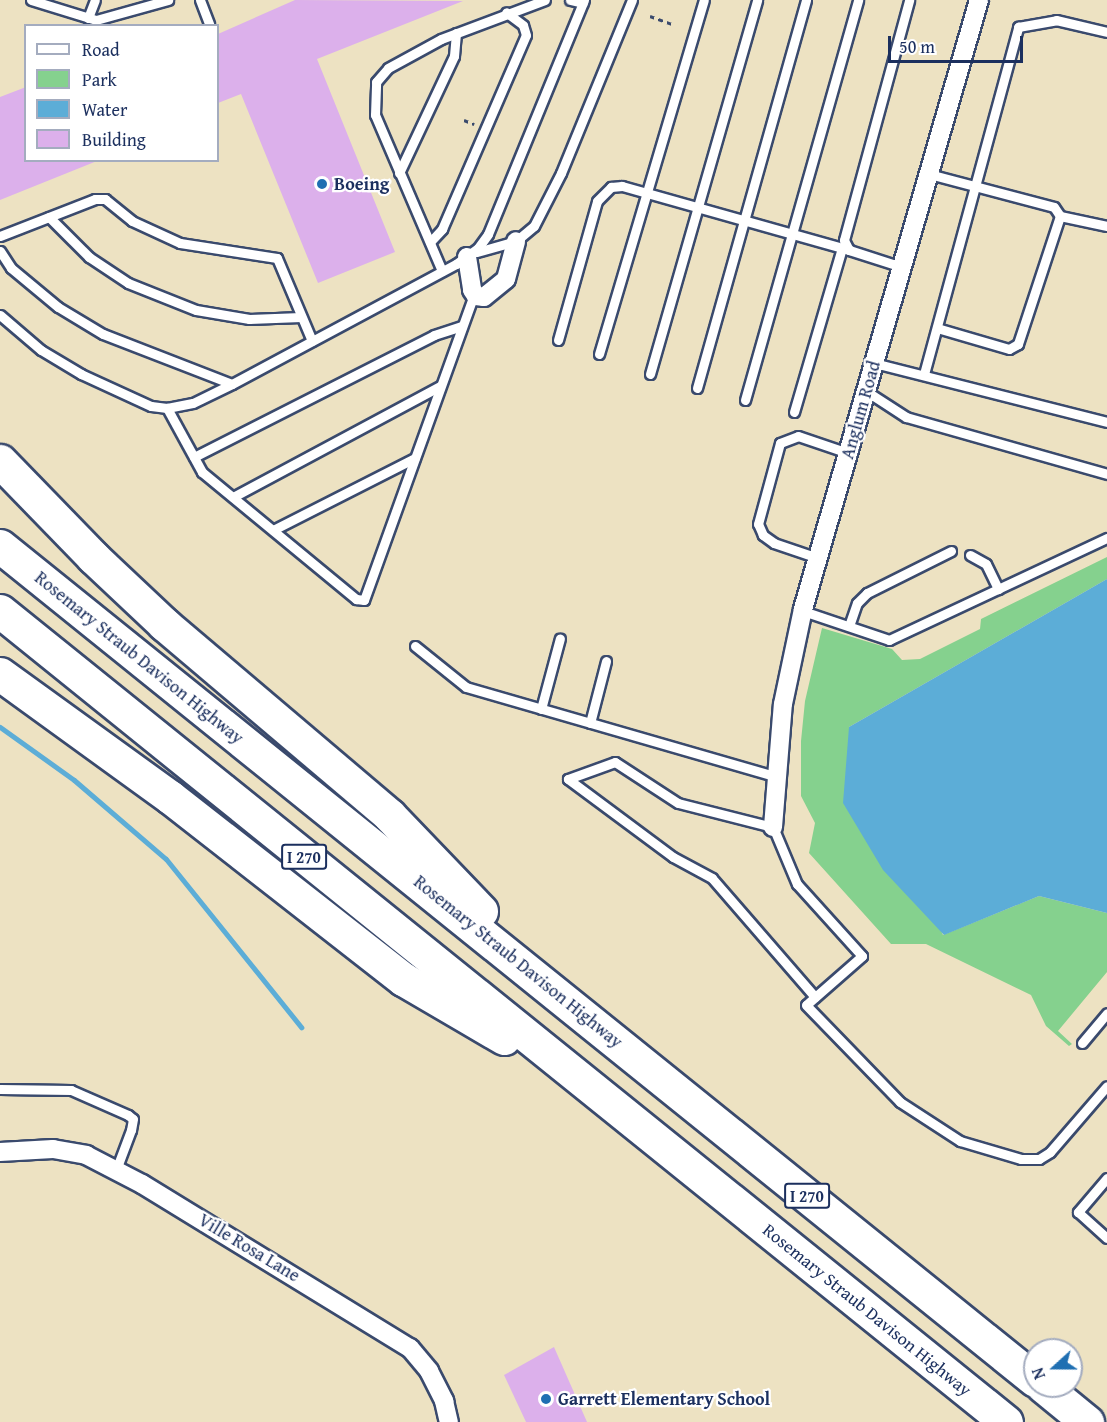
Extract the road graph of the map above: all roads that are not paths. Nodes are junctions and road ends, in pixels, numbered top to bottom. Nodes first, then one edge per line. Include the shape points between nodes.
1 (30, 0) edge
2 (95, 0) edge
3 (168, 0) edge
4 (200, 0) edge
5 (542, 0) edge
6 (570, 0) edge
7 (632, 0) edge
8 (704, 0) edge
9 (757, 0) edge
10 (806, 0) edge
11 (858, 0) edge
12 (909, 0) edge
13 (979, 0) edge
14 (584, 2) edge
15 (506, 12) junction
16 (88, 18) junction
17 (209, 24) dead end
18 (1107, 32) edge
19 (456, 33) junction
20 (399, 172) junction
21 (929, 174) junction
22 (975, 186) junction
23 (646, 193) junction
24 (698, 207) junction
25 (1060, 216) junction
26 (49, 217) junction
27 (747, 221) junction
28 (1107, 226) edge
29 (791, 234) junction
30 (0, 236) edge
31 (516, 241) junction
32 (430, 242) junction
33 (845, 249) junction
34 (0, 251) edge
35 (467, 257) junction
36 (902, 267) junction
37 (442, 271) junction
38 (474, 294) junction
39 (0, 315) edge
40 (301, 317) junction
41 (461, 326) junction
42 (937, 328) junction
43 (558, 340) dead end
44 (312, 341) junction
45 (599, 354) dead end
46 (874, 363) junction
47 (651, 374) dead end
48 (924, 374) junction
49 (232, 384) junction
50 (440, 386) junction
51 (697, 388) dead end
52 (866, 391) junction
53 (745, 400) dead end
54 (167, 408) junction
55 (794, 412) dead end
56 (1107, 422) edge
57 (848, 453) junction
58 (194, 457) junction
59 (415, 458) junction
60 (0, 461) edge
61 (1107, 474) edge
62 (233, 497) junction
63 (273, 530) junction
64 (1107, 538) edge
65 (0, 546) edge
66 (951, 551) dead end
67 (970, 555) dead end
68 (818, 558) junction
69 (998, 589) junction
70 (0, 611) edge
71 (803, 611) junction
72 (849, 626) junction
73 (560, 638) dead end
74 (415, 646) dead end
75 (606, 661) dead end
76 (0, 674) edge
77 (541, 709) junction
78 (590, 723) junction
79 (777, 777) junction
80 (773, 827) junction
81 (815, 997) junction
82 (579, 1011) junction
83 (1107, 1013) edge
84 (1082, 1043) dead end
85 (1107, 1086) edge
86 (0, 1089) edge
87 (609, 1101) junction
88 (0, 1152) edge
89 (116, 1170) junction
90 (1107, 1178) edge
91 (1107, 1238) edge
92 (1023, 1370) edge
93 (1058, 1398) edge
94 (449, 1422) edge
95 (1006, 1422) edge
96 (1087, 1422) edge

1 - 16 lane
2 - 16 lane
3 - 16 lane via 120,16
4 - 17 lane
5 - 15 lane
6 - 14 lane
7 - 31 lane via 561,173 534,226
8 - 23 lane
9 - 24 lane
10 - 27 lane
11 - 29 lane
12 - 33 lane via 844,240
13 - 21 street, Anglum Road
14 - 35 lane via 488,234
15 - 19 lane
15 - 32 lane via 523,25 526,35 442,229
18 - 22 lane via 1056,20 1018,27
19 - 20 lane via 454,56
19 - 20 lane via 388,68 376,82 375,115
20 - 32 lane
21 - 22 lane
21 - 36 street, Anglum Road
22 - 25 lane via 1054,207
22 - 42 lane
23 - 24 lane
23 - 43 lane via 611,187 597,201
23 - 45 lane
24 - 27 lane
24 - 47 lane
25 - 28 lane
25 - 42 lane via 1018,344 1009,349
26 - 30 lane
26 - 40 lane via 90,258 128,283 196,310 249,319
26 - 40 lane via 105,199 132,221 180,243 277,258
27 - 29 lane
27 - 51 lane
29 - 33 lane
29 - 53 lane
31 - 35 lane via 493,245
31 - 38 street via 506,279 491,294
32 - 37 lane
33 - 36 lane
33 - 55 lane
34 - 49 lane via 11,267 57,307 103,334
35 - 37 lane
35 - 38 street
36 - 46 street, Anglum Road
37 - 44 lane
38 - 41 lane
39 - 54 lane via 41,350 81,374 152,406
40 - 44 lane
41 - 50 lane
41 - 58 lane via 434,335
42 - 48 lane
44 - 49 lane
46 - 48 lane
46 - 52 street, Anglum Road
48 - 56 lane
49 - 54 lane via 193,403
50 - 59 lane
50 - 62 lane
52 - 57 street, Anglum Road
52 - 61 lane via 906,417
54 - 58 lane
57 - 68 street, Anglum Road
57 - 68 lane via 798,436 780,443 758,524 763,535 774,543
58 - 62 lane via 202,472
59 - 63 lane
59 - 63 lane via 364,600 356,599
60 - 82 highway via 165,624 389,815
62 - 63 lane
64 - 69 lane
65 - 82 highway, Rosemary Straub Davison Highway / I 270
66 - 72 lane via 867,593 857,603
67 - 69 lane via 986,564
68 - 71 street, Anglum Road
69 - 72 lane via 890,640
70 - 87 highway, Rosemary Straub Davison Highway / I 270
71 - 72 lane
71 - 79 street, Anglum Road via 783,704
73 - 77 lane
74 - 77 lane via 466,687
75 - 78 lane
76 - 87 highway via 170,797 403,979
77 - 78 lane
78 - 79 lane
79 - 80 street, Anglum Road
80 - 81 lane via 797,884 862,956
80 - 81 lane via 678,803 615,762 568,779 673,856 712,878
81 - 85 lane via 807,1005 862,1066 900,1102 960,1141 1021,1159 1039,1159 1050,1152
82 - 92 highway, Rosemary Straub Davison Highway / I 270
83 - 84 lane
86 - 89 lane via 70,1090 128,1114 133,1119 131,1131
87 - 95 highway, Rosemary Straub Davison Highway / I 270
88 - 89 street, Ville Rosa Lane via 53,1149 86,1155
89 - 94 street, Ville Rosa Lane via 410,1348 429,1371 444,1401
90 - 91 lane via 1078,1212
93 - 96 highway

